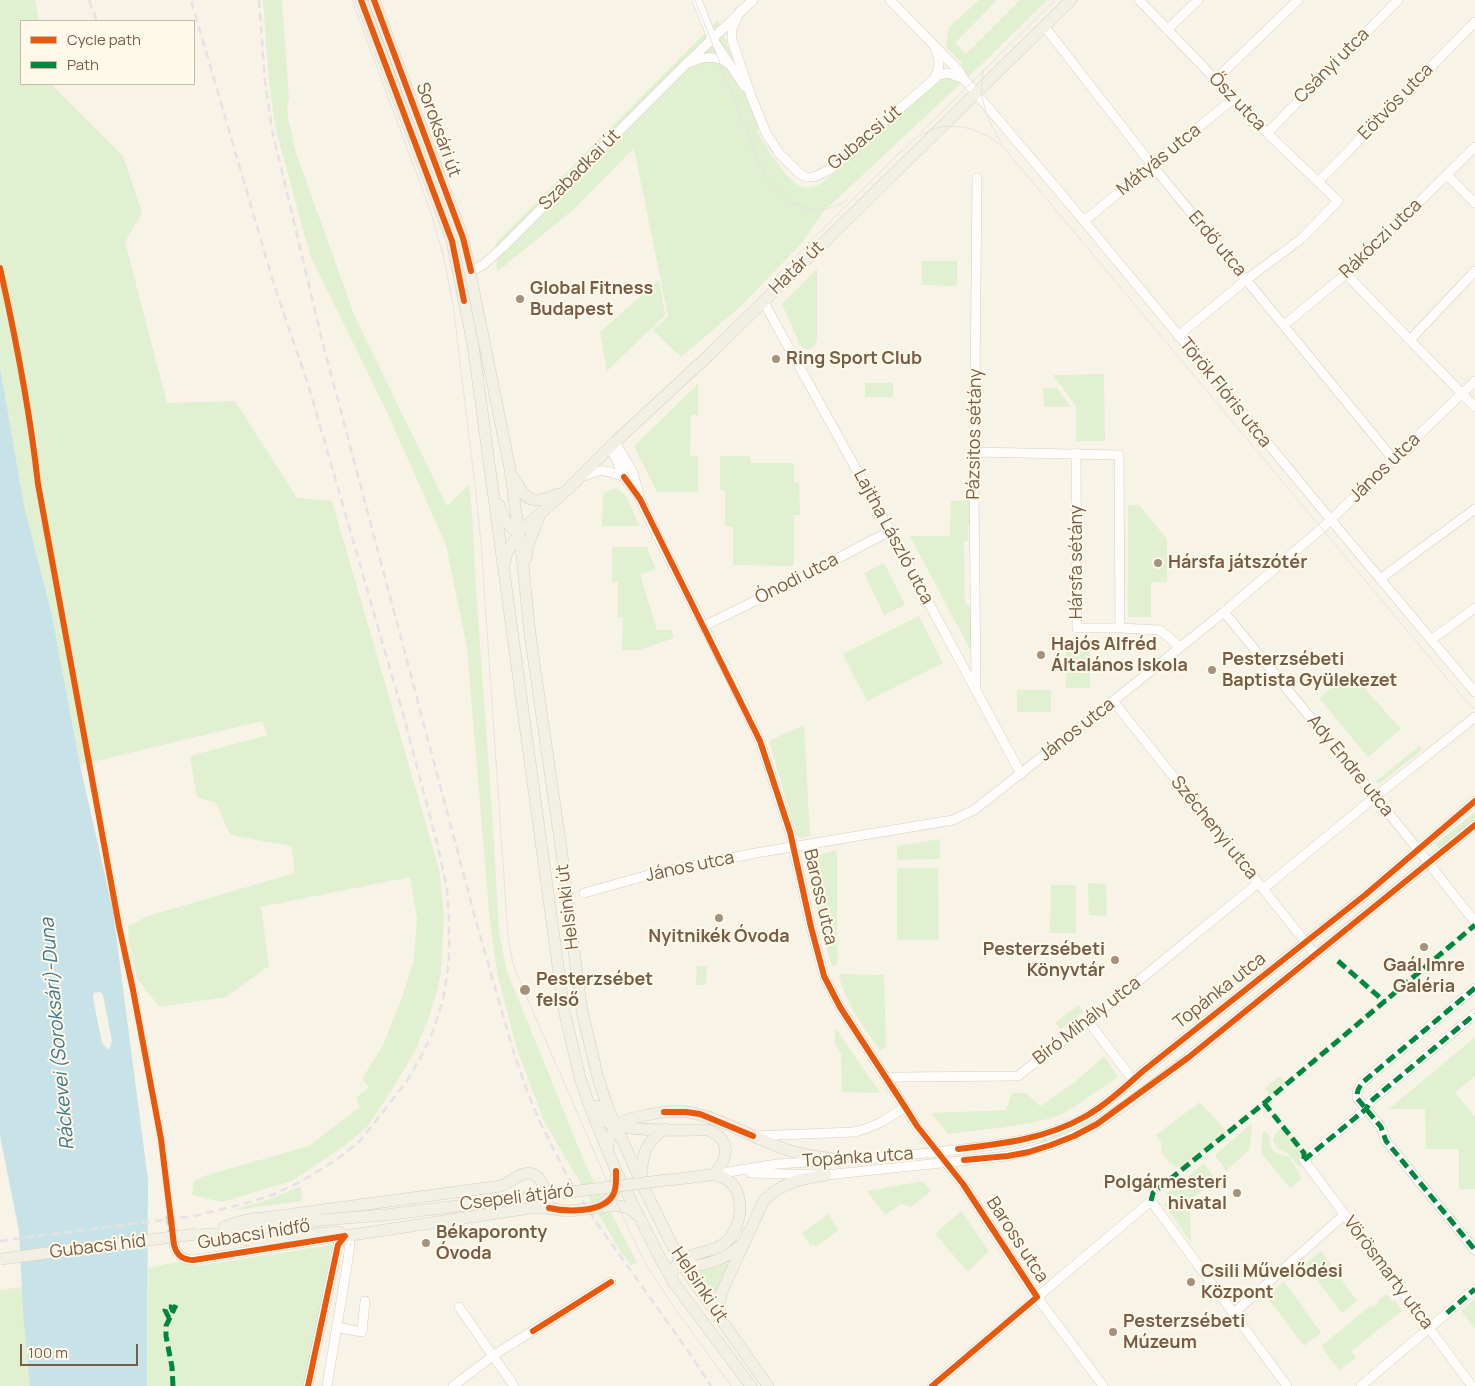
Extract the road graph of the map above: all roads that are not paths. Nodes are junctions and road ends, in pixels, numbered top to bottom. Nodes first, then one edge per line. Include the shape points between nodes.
1 (361, 0) edge
2 (374, 0) edge
3 (697, 0) edge
4 (753, 0) edge
5 (890, 0) edge
6 (1071, 0) edge
7 (1139, 0) edge
8 (1198, 0) edge
9 (1298, 0) edge
10 (1398, 0) edge
11 (740, 11) junction
12 (1475, 22) edge
13 (1044, 26) junction
14 (1167, 30) junction
15 (712, 38) junction
16 (932, 44) junction
17 (686, 64) junction
18 (732, 67) junction
19 (964, 79) junction
20 (1215, 80) junction
21 (932, 81) junction
22 (976, 94) junction
23 (751, 96) junction
24 (1233, 99) junction
25 (1267, 133) junction
26 (1475, 147) edge
27 (1152, 165) junction
28 (1447, 175) junction
29 (977, 178) dead end
30 (1318, 182) junction
31 (1475, 203) edge
32 (1084, 221) junction
33 (471, 271) junction
34 (1475, 271) edge
35 (1346, 274) junction
36 (1246, 280) junction
37 (763, 301) junction
38 (1284, 325) junction
39 (1178, 336) junction
40 (1410, 340) junction
41 (1475, 381) edge
42 (1462, 394) junction
43 (1475, 407) edge
44 (612, 444) junction
45 (974, 452) junction
46 (1076, 453) junction
47 (1394, 460) junction
48 (510, 469) junction
49 (624, 477) junction
50 (579, 478) junction
51 (491, 484) junction
52 (567, 490) junction
53 (640, 499) junction
54 (1475, 509) edge
55 (541, 514) junction
56 (1331, 520) junction
57 (890, 531) junction
58 (519, 532) junction
59 (504, 567) junction
60 (524, 573) junction
61 (1380, 580) junction
62 (1475, 608) edge
63 (1224, 612) junction
64 (704, 626) junction
65 (1120, 628) junction
66 (1431, 640) junction
67 (1180, 647) junction
68 (976, 690) junction
69 (1475, 692) edge
70 (1113, 701) junction
71 (1475, 717) edge
72 (1021, 774) junction
73 (1375, 797) junction
74 (1475, 801) edge
75 (1475, 825) edge
76 (793, 846) junction
77 (1419, 850) junction
78 (1428, 862) junction
79 (1261, 886) junction
80 (584, 893) dead end
81 (1475, 922) edge
82 (1306, 943) junction
83 (1316, 954) junction
84 (1475, 988) edge
85 (1475, 1014) edge
86 (1088, 1021) junction
87 (569, 1035) junction
88 (886, 1078) junction
89 (1133, 1080) junction
90 (905, 1107) junction
91 (608, 1108) junction
92 (1366, 1109) junction
93 (633, 1118) junction
94 (616, 1125) junction
95 (665, 1129) junction
96 (754, 1136) junction
97 (607, 1150) junction
98 (938, 1152) junction
99 (844, 1160) junction
100 (947, 1162) junction
101 (616, 1171) junction
102 (725, 1173) junction
103 (713, 1174) junction
104 (826, 1174) junction
105 (641, 1182) junction
106 (549, 1208) junction
107 (598, 1208) junction
108 (1345, 1214) junction
109 (639, 1217) junction
110 (264, 1218) junction
111 (321, 1220) junction
112 (200, 1234) junction
113 (345, 1236) junction
114 (744, 1242) junction
115 (671, 1243) junction
116 (174, 1245) tunnel mouth
117 (1475, 1250) edge
118 (694, 1253) junction
119 (336, 1257) junction
120 (0, 1259) edge
121 (348, 1259) junction
122 (661, 1260) junction
123 (680, 1265) junction
124 (671, 1278) junction
125 (611, 1282) dead end
126 (1475, 1290) edge
127 (1037, 1297) junction
128 (365, 1301) dead end
129 (459, 1307) dead end
130 (1234, 1313) junction
131 (721, 1319) junction
132 (336, 1327) junction
133 (1429, 1328) junction
134 (494, 1355) junction
135 (308, 1386) edge
136 (327, 1386) edge
137 (454, 1386) edge
138 (514, 1386) edge
139 (751, 1386) edge
140 (768, 1386) edge
141 (932, 1386) edge
142 (1103, 1386) edge
143 (1287, 1386) edge
144 (1361, 1386) edge
145 (1472, 1386) edge

1 - 51 main road, Soroksári út via 452,241 473,345
2 - 33 main road, Soroksári út via 460,230
3 - 15 street, Gubacsi út
4 - 11 street, Szabadkai út
5 - 16 street
6 - 13 main road, Határ út
7 - 14 street, Ősz utca
8 - 14 street
9 - 20 street
10 - 25 street, Csányi utca
11 - 15 street, Szabadkai út
11 - 23 street, Gubacsi út via 732,28 732,40
12 - 30 street, Eötvös utca
13 - 22 main road, Határ út
13 - 27 street, Erdő utca
14 - 20 street, Ősz utca
15 - 17 street, Szabadkai út
15 - 18 street, Gubacsi út
16 - 19 street
16 - 21 street via 940,62
17 - 18 street via 712,58 726,61
17 - 33 street, Szabadkai út via 502,248 484,265
18 - 23 street, Gubacsi út
19 - 21 street, Gubacsi út via 945,73
19 - 22 street
20 - 24 street, Ősz utca
21 - 23 street, Gubacsi út via 829,170 814,177 799,173 779,153 766,133
22 - 32 street, Török Flóris utca
22 - 37 main road, Határ út
24 - 25 street, Ősz utca
24 - 27 street, Mátyás utca
25 - 30 street, Ősz utca
26 - 28 street, Rákóczi utca
27 - 32 street, Mátyás utca
27 - 36 street, Erdő utca
28 - 31 street
28 - 35 street, Rákóczi utca
29 - 45 street, Pázsitos sétány
30 - 36 street, Ősz utca via 1338,201 1301,239
32 - 39 street, Török Flóris utca
33 - 48 main road, Soroksári út
34 - 40 street
35 - 38 street, Rákóczi utca
35 - 40 street
36 - 38 street, Erdő utca
36 - 39 street
37 - 44 main road, Határ út
37 - 57 street, Lajtha László utca
38 - 47 street, Erdő utca
39 - 56 street, Török Flóris utca
40 - 42 street
41 - 42 street, János utca
42 - 43 street
42 - 47 street, János utca
44 - 49 street, Baross utca
44 - 50 main road, Határ út
44 - 53 street, Baross utca via 633,473
45 - 46 street
45 - 68 street, Pázsitos sétány
46 - 65 street via 1119,455
46 - 65 street, Hársfa sétány via 1077,628
47 - 56 street, János utca
48 - 52 main road via 522,492 532,500 547,499
48 - 58 main road, Soroksári út
49 - 50 street via 596,470
49 - 53 street, Baross utca
50 - 52 main road, Határ út
51 - 58 main road via 506,523
51 - 59 main road, Soroksári út
52 - 55 main road, Határ út
53 - 64 street, Baross utca
54 - 61 street
55 - 58 main road, Határ út
55 - 60 main road via 528,545
56 - 61 street, Török Flóris utca
56 - 63 street, János utca
57 - 64 street, Ónodi utca
57 - 68 street, Lajtha László utca
58 - 59 main road via 506,555
58 - 60 main road, Helsinki út
59 - 87 main road, Helsinki út
60 - 91 main road, Helsinki út via 582,1011
61 - 66 street, Török Flóris utca
62 - 66 street
63 - 67 street, János utca
63 - 73 street, Ady Endre utca
64 - 76 street, Baross utca via 760,741
65 - 67 street, Hársfa sétány via 1160,630
66 - 69 street, Török Flóris utca
67 - 70 street, János utca
68 - 72 street, Lajtha László utca
70 - 72 street, János utca
70 - 79 street, Széchenyi utca
71 - 73 street, Bíró Mihály utca
72 - 76 street, János utca via 974,810 953,820
73 - 77 street, Ady Endre utca
73 - 79 street, Bíró Mihály utca
74 - 77 street, Topánka utca
75 - 78 street, Topánka utca
76 - 80 street, János utca via 652,874
76 - 88 street, Baross utca via 824,976
77 - 78 street, Ady Endre utca
77 - 82 street, Topánka utca
78 - 81 street, Ady Endre utca
78 - 83 street, Topánka utca
79 - 82 street, Széchenyi utca
79 - 86 street, Bíró Mihály utca
82 - 83 street, Széchenyi utca
82 - 89 street, Topánka utca
83 - 100 street, Topánka utca via 1189,1057 1091,1128 1029,1152
84 - 92 street via 1363,1082 1357,1089 1357,1098
85 - 92 street via 1371,1101
86 - 88 street, Bíró Mihály utca via 1018,1076
86 - 89 street
87 - 94 main road via 588,1075 602,1118
87 - 97 main road, Helsinki út via 580,1078
88 - 90 street, Baross utca
89 - 98 street, Topánka utca via 1087,1116 1048,1134 1005,1144
90 - 96 street, Topánka utca via 867,1129 854,1132
90 - 98 street, Baross utca
91 - 93 main road via 614,1114
91 - 94 main road, Helsinki út
92 - 108 street, Vörösmarty utca via 1304,1160
92 - 117 street via 1381,1127 1386,1141
93 - 94 main road
93 - 96 main road via 664,1112 700,1114
94 - 95 main road
94 - 97 main road via 609,1137
94 - 105 main road, Helsinki út
95 - 103 main road via 708,1130 716,1134 725,1145 726,1153
95 - 105 main road via 648,1144
96 - 99 main road via 792,1151
97 - 101 main road, Helsinki út
98 - 99 street, Topánka utca
98 - 100 street, Baross utca
99 - 102 street, Topánka utca via 777,1164
100 - 104 street, Topánka utca
100 - 127 street, Baross utca
101 - 107 main road via 613,1195
101 - 109 main road, Helsinki út
102 - 103 street, Topánka utca
102 - 104 street, Topánka utca
103 - 111 main road, Csepeli átjáró, bridge
103 - 118 main road via 731,1182 737,1190 739,1220 725,1244
104 - 114 main road via 794,1181 772,1192 764,1200
105 - 115 main road, Helsinki út
106 - 107 main road, bridge via 568,1211
106 - 110 main road via 541,1179 525,1174 501,1186
106 - 113 main road
107 - 109 main road via 623,1206
108 - 130 street
108 - 133 street, Vörösmarty utca
109 - 122 main road, Helsinki út
110 - 111 main road, Csepeli átjáró
110 - 112 main road, Csepeli átjáró
111 - 112 main road, Csepeli átjáró
112 - 113 main road via 254,1241 339,1232
112 - 120 main road, Gubacsi híd, bridge
113 - 116 street, Gubacsi hídfő via 194,1260 186,1260 179,1255
113 - 119 street via 338,1245
113 - 121 street via 350,1243
114 - 123 main road via 723,1258
114 - 131 main road via 722,1291 719,1304
115 - 118 main road
115 - 123 main road, Helsinki út
118 - 123 main road
119 - 121 street
119 - 135 street
121 - 132 street
122 - 123 main road
122 - 124 main road, Helsinki út
123 - 124 main road via 672,1272
123 - 131 main road, Helsinki út
124 - 139 main road, Helsinki út
125 - 134 street
126 - 133 street
127 - 130 street via 1151,1201
127 - 141 street
127 - 142 street, Baross utca
128 - 132 street via 362,1332
129 - 134 street
130 - 143 street
131 - 140 main road, Helsinki út
132 - 136 street
133 - 144 street
133 - 145 street, Vörösmarty utca
134 - 137 street
134 - 138 street

